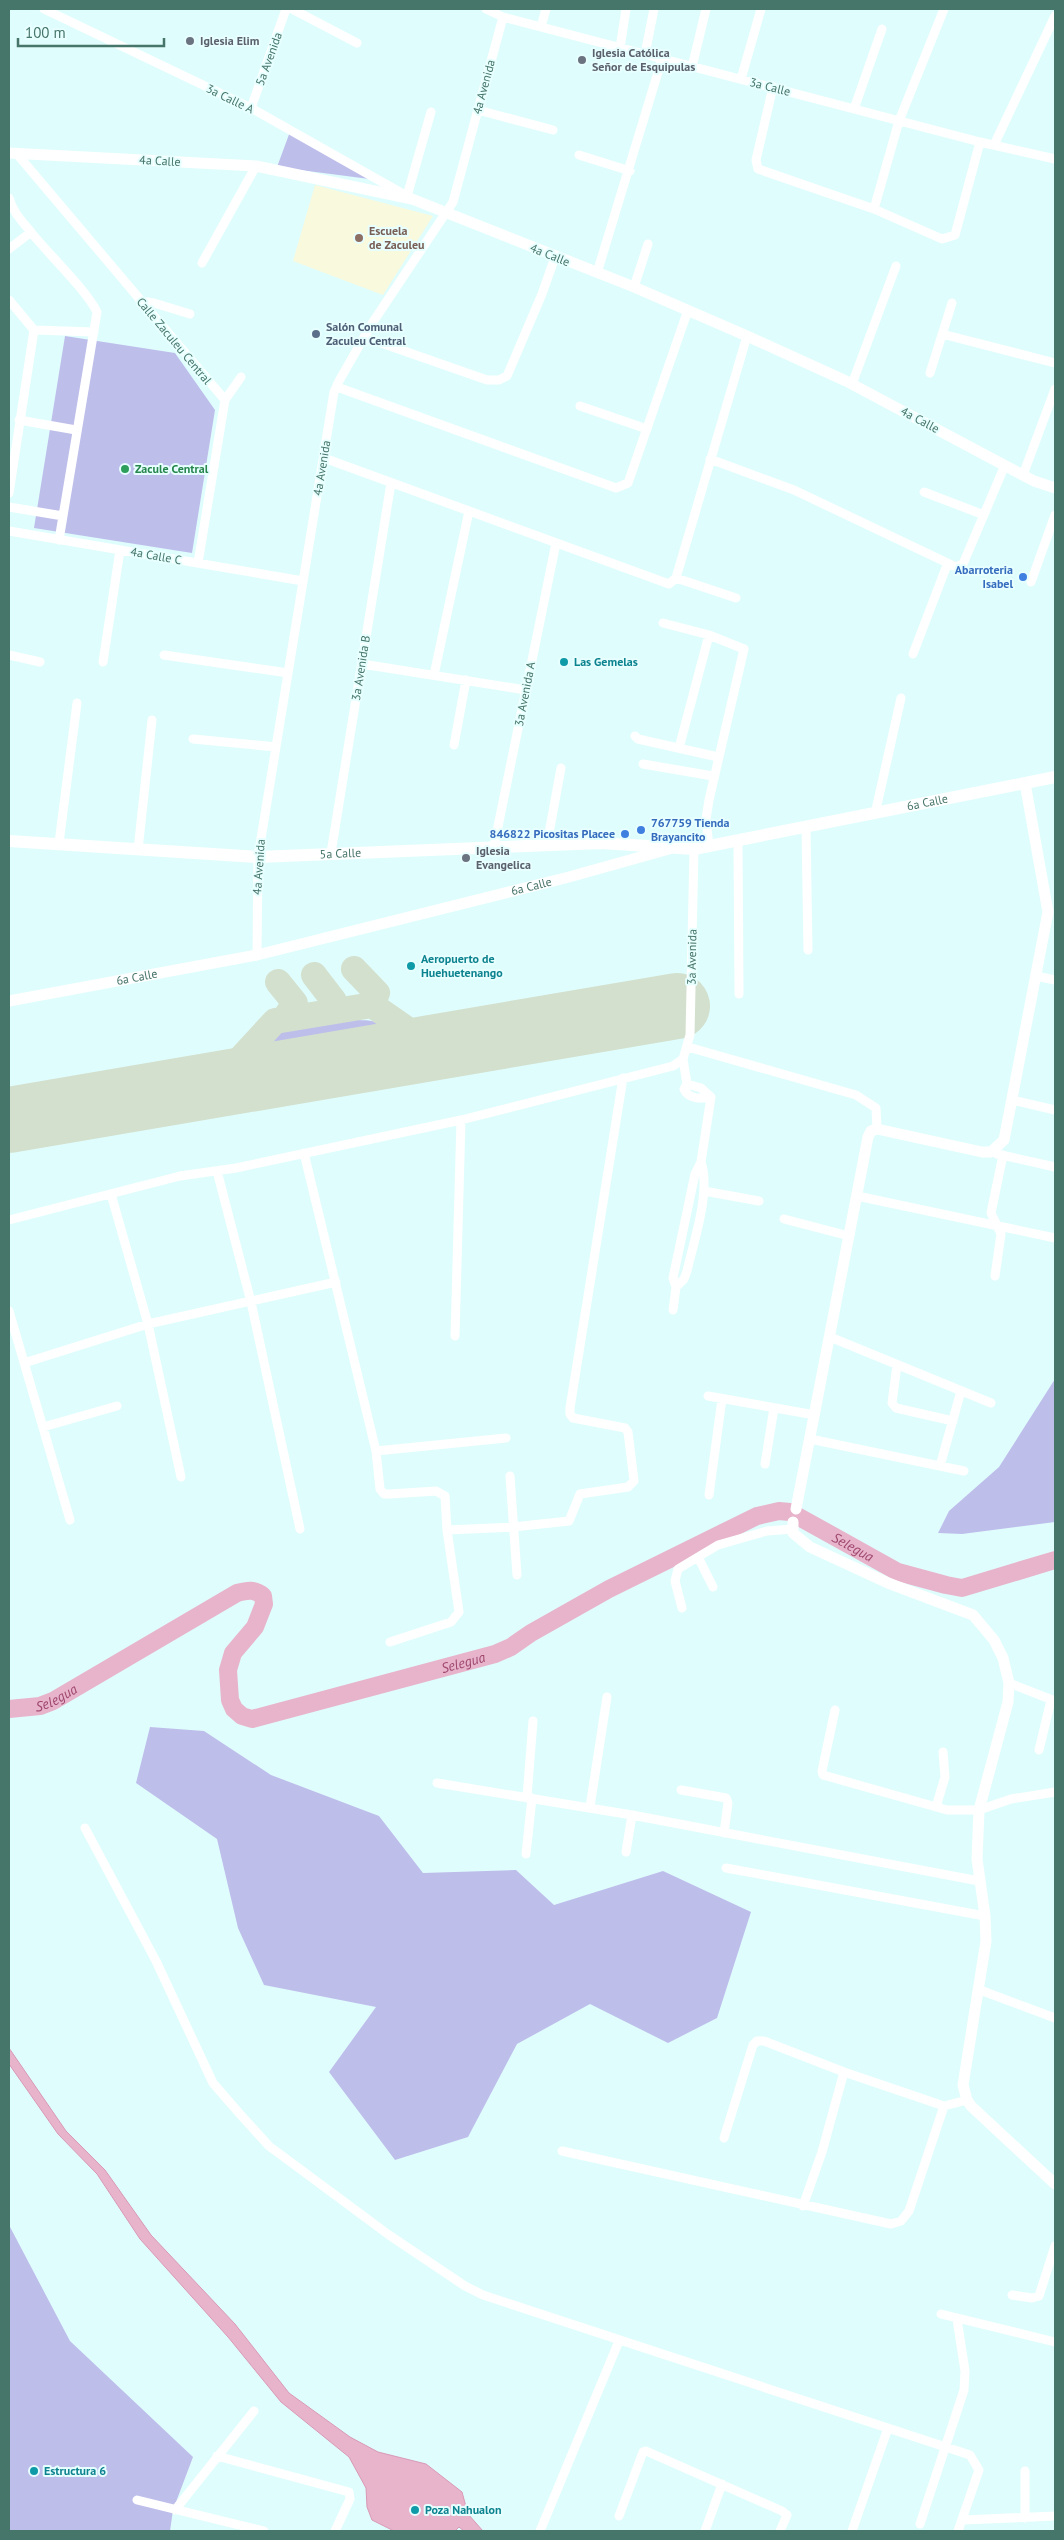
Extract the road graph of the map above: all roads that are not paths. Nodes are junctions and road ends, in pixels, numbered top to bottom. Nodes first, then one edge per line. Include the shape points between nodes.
1 (44, 9) edge
2 (286, 9) edge
3 (292, 9) edge
4 (486, 9) edge
5 (546, 9) edge
6 (626, 9) edge
7 (654, 9) edge
8 (706, 9) edge
9 (761, 9) edge
10 (944, 9) edge
11 (1055, 16) edge
12 (503, 18) junction
13 (541, 27) junction
14 (882, 29) dead end
15 (357, 43) dead end
16 (620, 48) junction
17 (645, 54) junction
18 (662, 59) junction
19 (692, 67) junction
20 (741, 80) junction
21 (773, 87) junction
22 (251, 108) junction
23 (854, 109) junction
24 (478, 110) junction
25 (431, 112) dead end
26 (899, 121) junction
27 (553, 130) dead end
28 (980, 142) junction
29 (994, 145) junction
30 (13, 154) edge
31 (580, 155) dead end
32 (1055, 158) edge
33 (256, 166) junction
34 (630, 171) junction
35 (9, 198) edge
36 (410, 198) junction
37 (874, 209) junction
38 (446, 214) junction
39 (31, 232) junction
40 (648, 244) dead end
41 (9, 249) edge
42 (555, 257) junction
43 (202, 263) dead end
44 (896, 266) dead end
45 (597, 274) junction
46 (634, 287) junction
47 (9, 300) edge
48 (140, 301) junction
49 (952, 303) dead end
50 (688, 310) junction
51 (190, 314) dead end
52 (34, 330) junction
53 (94, 332) junction
54 (942, 334) junction
55 (747, 336) junction
56 (364, 337) junction
57 (1055, 363) edge
58 (930, 373) dead end
59 (241, 377) dead end
60 (852, 384) junction
61 (337, 386) junction
62 (1055, 389) edge
63 (225, 400) junction
64 (580, 406) dead end
65 (19, 420) junction
66 (647, 429) junction
67 (76, 430) junction
68 (324, 458) junction
69 (710, 459) junction
70 (1004, 465) junction
71 (1023, 475) junction
72 (391, 483) junction
73 (1055, 488) edge
74 (924, 492) dead end
75 (9, 493) edge
76 (9, 507) edge
77 (469, 511) junction
78 (984, 515) junction
79 (63, 516) junction
80 (1055, 516) edge
81 (9, 531) edge
82 (59, 540) junction
83 (556, 543) junction
84 (120, 550) junction
85 (198, 563) junction
86 (947, 565) junction
87 (676, 578) junction
88 (304, 581) junction
89 (1032, 582) dead end
90 (736, 598) dead end
91 (663, 623) dead end
92 (709, 635) junction
93 (912, 654) dead end
94 (9, 655) edge
95 (164, 655) dead end
96 (40, 662) dead end
97 (103, 662) dead end
98 (362, 664) junction
99 (288, 673) junction
100 (434, 675) junction
101 (466, 680) junction
102 (526, 690) junction
103 (901, 698) dead end
104 (77, 703) dead end
105 (152, 720) dead end
106 (635, 736) dead end
107 (193, 739) dead end
108 (454, 745) dead end
109 (276, 747) junction
110 (679, 748) junction
111 (718, 757) junction
112 (643, 764) dead end
113 (561, 768) dead end
114 (713, 776) junction
115 (1055, 777) edge
116 (1025, 783) junction
117 (874, 814) junction
118 (806, 828) junction
119 (9, 841) edge
120 (738, 842) junction
121 (59, 843) junction
122 (547, 844) junction
123 (494, 846) junction
124 (673, 847) junction
125 (709, 847) junction
126 (694, 849) junction
127 (138, 850) junction
128 (332, 854) junction
129 (258, 857) junction
130 (1052, 912) edge
131 (808, 950) dead end
132 (257, 954) junction
133 (1036, 976) junction
134 (1055, 980) edge
135 (739, 994) dead end
136 (9, 1002) edge
137 (688, 1047) junction
138 (681, 1060) junction
139 (623, 1078) junction
140 (1012, 1100) junction
141 (1055, 1110) edge
142 (461, 1120) junction
143 (878, 1129) junction
144 (991, 1152) junction
145 (304, 1153) junction
146 (1003, 1155) junction
147 (702, 1162) junction
148 (1055, 1167) edge
149 (217, 1171) junction
150 (704, 1191) junction
151 (111, 1194) junction
152 (857, 1196) junction
153 (759, 1201) dead end
154 (784, 1219) dead end
155 (9, 1220) edge
156 (998, 1226) junction
157 (849, 1236) junction
158 (1055, 1238) edge
159 (995, 1276) dead end
160 (336, 1282) junction
161 (676, 1288) junction
162 (251, 1302) junction
163 (673, 1310) dead end
164 (9, 1311) edge
165 (148, 1324) junction
166 (455, 1336) dead end
167 (830, 1337) junction
168 (13, 1342) edge
169 (24, 1363) junction
170 (897, 1365) junction
171 (961, 1391) junction
172 (708, 1396) dead end
173 (722, 1399) junction
174 (991, 1403) dead end
175 (117, 1406) dead end
176 (774, 1408) junction
177 (815, 1415) junction
178 (952, 1421) junction
179 (43, 1427) junction
180 (506, 1438) dead end
181 (810, 1440) junction
182 (376, 1451) junction
183 (765, 1464) dead end
184 (940, 1466) junction
185 (964, 1471) dead end
186 (510, 1476) dead end
187 (181, 1477) dead end
188 (709, 1495) dead end
189 (796, 1508) joint
190 (70, 1520) dead end
191 (793, 1525) junction
192 (513, 1527) junction
193 (300, 1529) dead end
194 (447, 1530) junction
195 (698, 1557) junction
196 (517, 1574) dead end
197 (713, 1587) dead end
198 (682, 1608) dead end
199 (390, 1642) dead end
200 (1009, 1683) junction
201 (607, 1698) dead end
202 (1053, 1700) edge
203 (835, 1710) dead end
204 (533, 1721) dead end
205 (1039, 1750) dead end
206 (943, 1752) dead end
207 (437, 1783) dead end
208 (681, 1790) dead end
209 (1055, 1792) edge
210 (529, 1798) junction
211 (936, 1806) junction
212 (590, 1808) junction
213 (980, 1810) junction
214 (632, 1815) junction
215 (86, 1828) dead end
216 (724, 1832) junction
217 (626, 1852) dead end
218 (526, 1854) dead end
219 (726, 1868) dead end
220 (979, 1881) junction
221 (985, 1916) junction
222 (980, 1990) junction
223 (1055, 2018) edge
224 (844, 2072) junction
225 (967, 2100) junction
226 (944, 2106) junction
227 (724, 2138) dead end
228 (562, 2151) dead end
229 (1055, 2184) edge
230 (803, 2206) junction
231 (1055, 2246) edge
232 (1012, 2295) dead end
233 (941, 2314) dead end
234 (957, 2319) junction
235 (619, 2341) junction
236 (1055, 2342) edge
237 (254, 2412) dead end
238 (888, 2428) junction
239 (946, 2446) junction
240 (217, 2456) junction
241 (1025, 2471) dead end
242 (722, 2484) junction
243 (137, 2500) dead end
244 (175, 2510) junction
245 (619, 2516) dead end
246 (1055, 2516) edge
247 (1025, 2518) junction
248 (964, 2520) junction
249 (920, 2524) dead end
250 (709, 2530) edge
251 (264, 2531) edge
252 (335, 2531) edge
253 (540, 2531) edge
254 (780, 2531) edge
255 (852, 2531) edge
256 (958, 2531) edge

1 - 22 street, 3a Calle A
2 - 22 street, 5a Avenida
3 - 15 street
4 - 12 street, 3a Calle
5 - 13 street
6 - 16 street
7 - 17 street
8 - 19 street
9 - 20 street
10 - 26 street
11 - 29 street
12 - 13 street, 3a Calle
12 - 24 street, 4a Avenida
13 - 16 street, 3a Calle
14 - 23 street
16 - 17 street, 3a Calle
17 - 18 street, 3a Calle
18 - 19 street, 3a Calle
18 - 34 street
19 - 20 street, 3a Calle
20 - 21 street, 3a Calle
21 - 23 street, 3a Calle
21 - 37 street via 756,160 758,169
22 - 36 street, 3a Calle A
23 - 26 street, 3a Calle
24 - 27 street
24 - 38 street, 4a Avenida via 453,202
25 - 36 street
26 - 28 street, 3a Calle
26 - 37 street
28 - 29 street, 3a Calle
28 - 37 street via 955,235 942,239
29 - 32 street, 3a Calle
30 - 33 street, 4a Calle
30 - 48 street, Calle Zaculeu Central
31 - 34 street
33 - 36 street, 4a Calle
33 - 43 street
34 - 45 street
35 - 39 street via 12,210
36 - 38 street, 4a Calle
38 - 42 street, 4a Calle
38 - 56 street, 4a Avenida
39 - 41 street
39 - 53 street via 91,300 97,312
40 - 46 street
42 - 45 street, 4a Calle
42 - 56 street via 507,376 499,380 487,380
44 - 60 street
45 - 46 street, 4a Calle
46 - 50 street, 4a Calle
47 - 52 street
48 - 51 street
48 - 63 street, Calle Zaculeu Central
49 - 54 street
50 - 55 street, 4a Calle
50 - 66 street
52 - 53 street
52 - 65 street
53 - 67 street
54 - 57 street
54 - 58 street
55 - 60 street, 4a Calle
55 - 69 street
56 - 61 street, 4a Avenida
59 - 63 street
60 - 70 street, 4a Calle
61 - 66 street via 616,488 628,483
61 - 68 street, 4a Avenida
62 - 71 street
63 - 85 street
64 - 66 street
65 - 67 street
65 - 75 street
67 - 79 street
68 - 72 street
68 - 88 street, 4a Avenida
69 - 86 street via 803,494
69 - 87 street
70 - 71 street, 4a Calle
70 - 78 street
71 - 73 street, 4a Calle
72 - 77 street
72 - 98 street, 3a Avenida B
74 - 78 street
76 - 79 street
77 - 83 street
77 - 100 street
78 - 86 street via 963,564 956,567
79 - 82 street
80 - 89 street
81 - 82 street, 4a Calle C
82 - 84 street, 4a Calle C
83 - 87 street via 669,584
83 - 102 street, 3a Avenida A
84 - 85 street, 4a Calle C
84 - 97 street
85 - 88 street, 4a Calle C
86 - 93 street
87 - 90 street
88 - 99 street, 4a Avenida
91 - 92 street
92 - 110 street
92 - 111 street via 744,649
94 - 96 street
95 - 99 street
98 - 100 street
98 - 128 street, 3a Avenida B
99 - 109 street, 4a Avenida
100 - 101 street
101 - 102 street
101 - 108 street
102 - 123 street, 3a Avenida A
103 - 117 street
104 - 121 street
105 - 127 street
106 - 110 street
107 - 109 street
109 - 129 street, 4a Avenida
110 - 111 street
111 - 114 street
112 - 114 street
113 - 122 street
114 - 125 street via 707,814
115 - 116 main road, 6a Calle
116 - 117 main road, 6a Calle
116 - 130 street
117 - 118 main road, 6a Calle
118 - 120 main road, 6a Calle
118 - 131 street
119 - 121 main road, 5a Calle
120 - 125 main road, 6a Calle
120 - 135 street
121 - 127 main road, 5a Calle
122 - 123 main road, 5a Calle
122 - 124 main road, 5a Calle
123 - 128 main road, 5a Calle
124 - 126 main road, 6a Calle
124 - 132 street, 6a Calle via 606,867
125 - 126 main road, 6a Calle
126 - 137 street, 3a Avenida
127 - 129 main road, 5a Calle
128 - 129 main road, 5a Calle
129 - 132 street, 4a Avenida
130 - 133 street
132 - 136 street, 6a Calle
133 - 134 street
133 - 140 street
137 - 138 street, 3a Avenida
137 - 143 street via 856,1095 876,1108
138 - 139 street via 673,1066
138 - 147 street via 687,1084 701,1088 711,1096
139 - 142 street
139 - 192 street via 570,1414 573,1418 625,1428 634,1481 628,1488 578,1496 569,1521
140 - 141 street
140 - 144 street via 1004,1140
142 - 145 street
142 - 166 street
143 - 144 street
143 - 152 street via 871,1131 868,1137
144 - 146 street
145 - 149 street
145 - 160 street
146 - 148 street
146 - 156 street via 991,1213
147 - 150 street via 706,1176
147 - 161 street via 695,1174 673,1278
149 - 151 street via 180,1176
149 - 162 street
150 - 153 street
150 - 161 street via 687,1271
151 - 155 street
151 - 165 street
152 - 156 street
152 - 157 street
154 - 157 street
156 - 158 street
156 - 159 street via 1001,1234
157 - 167 street
160 - 162 street
160 - 182 street
161 - 163 street
162 - 165 street
162 - 193 street
164 - 168 street
165 - 169 street
165 - 187 street
167 - 170 street
167 - 177 street
168 - 169 street
169 - 179 street
170 - 171 street
170 - 178 street via 892,1403 896,1408
171 - 174 street
171 - 178 street
172 - 173 street
173 - 176 street
173 - 188 street
175 - 179 street
176 - 177 street
176 - 183 street
177 - 181 street
178 - 184 street
179 - 190 street
180 - 182 street
181 - 184 street
181 - 189 street
182 - 194 street via 380,1489 384,1494 442,1493 445,1496
184 - 185 street
186 - 192 street
189 - 191 street
191 - 195 street via 718,1545
191 - 200 street via 798,1539 810,1547 888,1583 973,1615 994,1640 1003,1658
192 - 194 street
192 - 196 street
194 - 199 street via 459,1612 451,1622
195 - 197 street
195 - 198 street via 675,1574
200 - 202 street
200 - 213 street via 1008,1702
201 - 212 street
202 - 205 street
203 - 211 street via 822,1771 824,1775
204 - 210 street
206 - 211 street via 945,1776
207 - 210 street
208 - 216 street via 726,1798
209 - 213 street via 1011,1799
210 - 212 street
210 - 218 street
211 - 213 street via 947,1810
212 - 214 street
213 - 220 street
214 - 216 street
214 - 217 street
215 - 235 street via 156,1961 213,2083 269,2146 389,2235 465,2286 504,2303
216 - 220 street
219 - 221 street
220 - 221 street
221 - 222 street via 986,1941
222 - 223 street
222 - 225 street via 963,2084
224 - 226 street
224 - 227 street via 757,2041
224 - 230 street
225 - 226 street
225 - 229 street
226 - 230 street via 909,2211 901,2221 891,2224
228 - 230 street
231 - 232 street via 1039,2296
233 - 234 street
234 - 236 street
234 - 239 street via 965,2381
235 - 238 street
235 - 253 street
237 - 240 street
238 - 239 street
238 - 255 street
239 - 248 street via 970,2455 979,2470
239 - 249 street
240 - 244 street
240 - 252 street via 349,2492 350,2498
241 - 247 street
242 - 245 street via 644,2451
242 - 250 street
242 - 254 street via 785,2513
243 - 244 street
244 - 251 street
246 - 247 street
247 - 248 street
248 - 256 street

